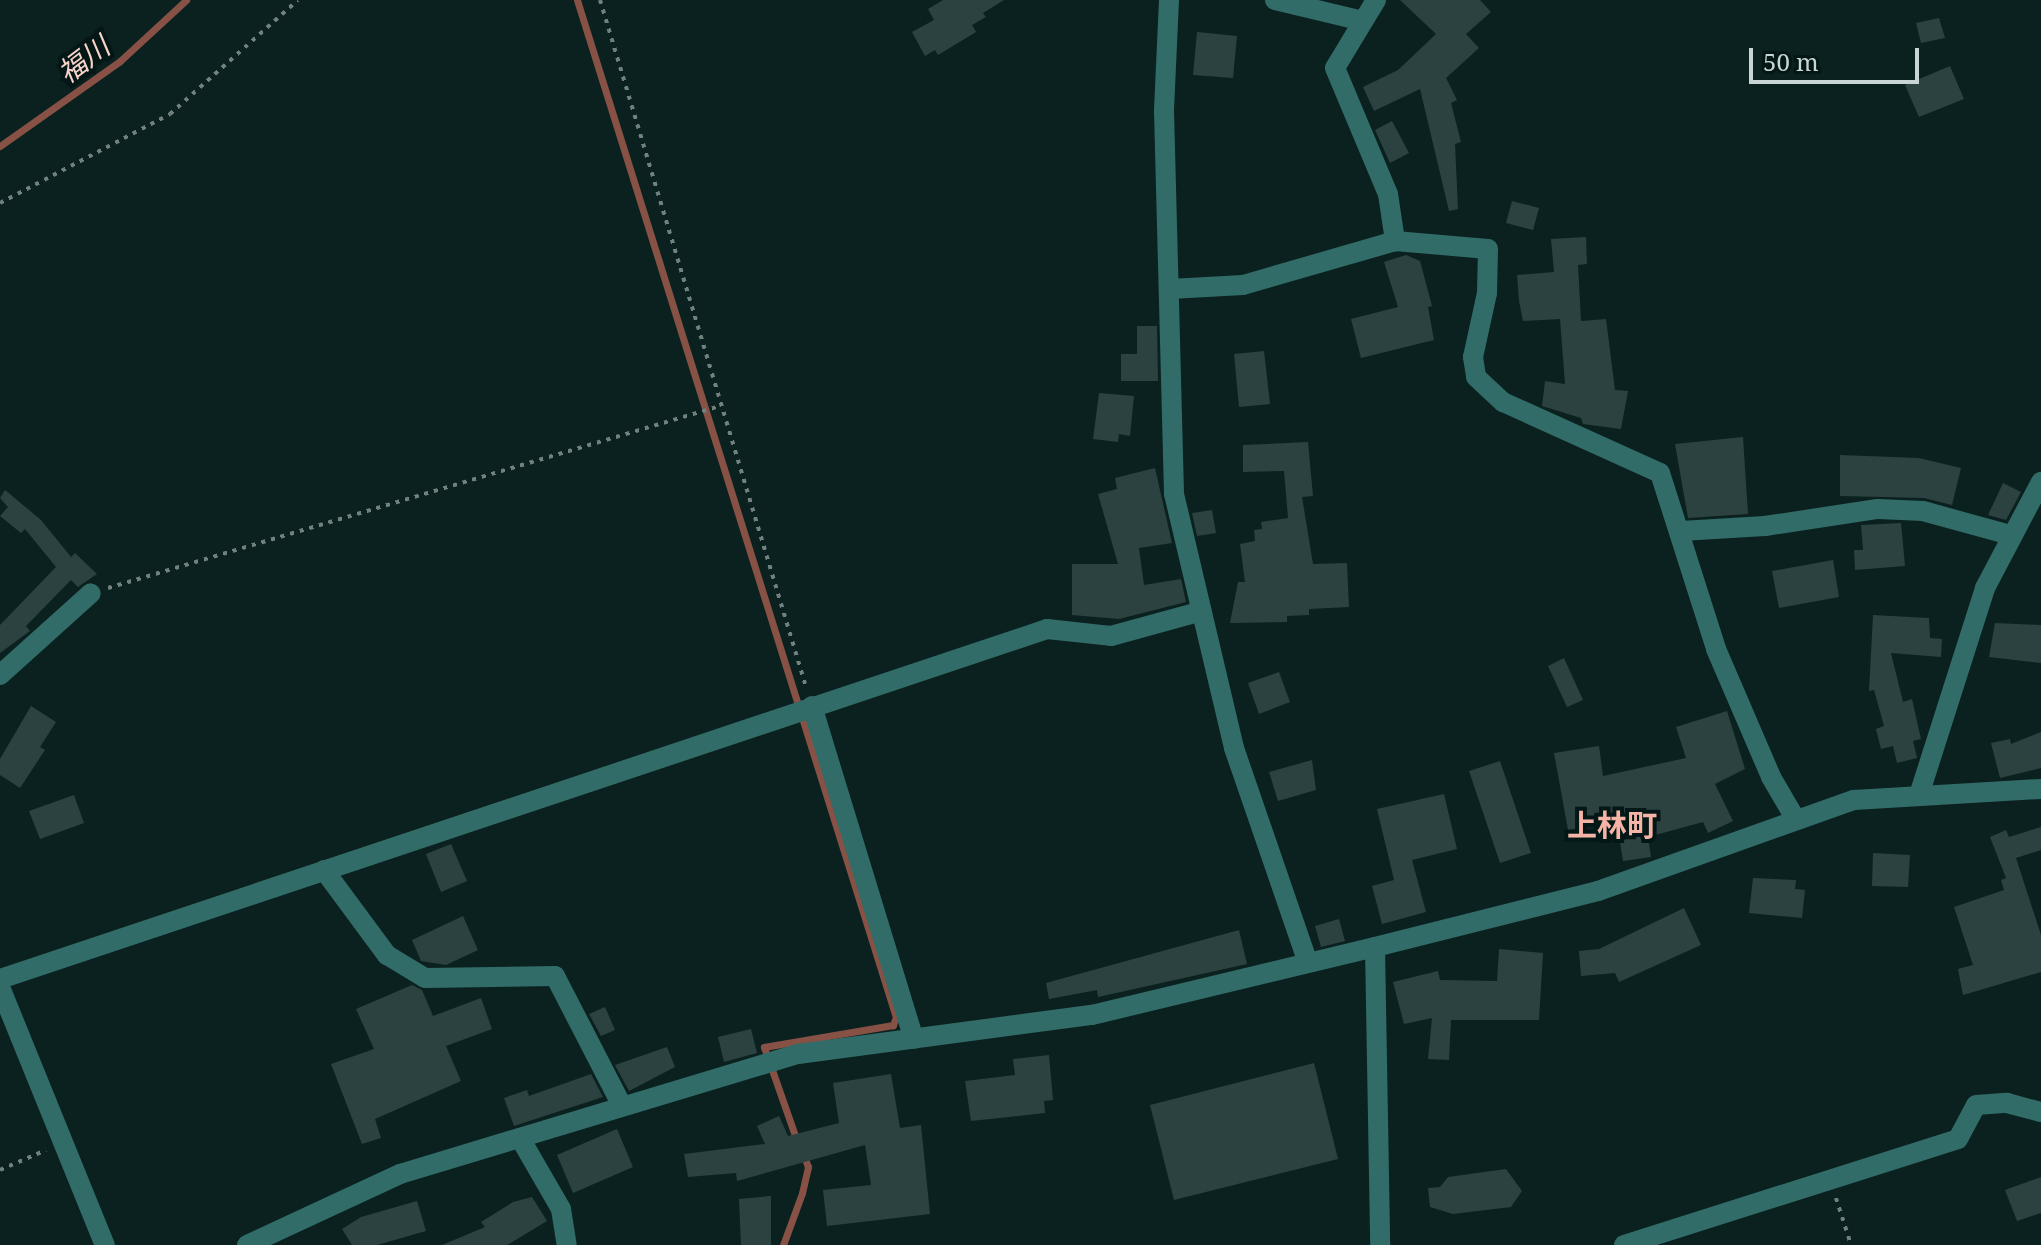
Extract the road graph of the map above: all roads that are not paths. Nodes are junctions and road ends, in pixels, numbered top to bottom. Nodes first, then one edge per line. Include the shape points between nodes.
1 (1169, 0) edge
2 (1275, 0) edge
3 (1376, 0) edge
4 (1359, 20) junction
5 (1395, 241) junction
6 (1170, 289) junction
7 (2041, 482) edge
8 (1681, 531) junction
9 (2010, 535) junction
10 (91, 593) road end
11 (1202, 611) junction
12 (0, 675) edge
13 (812, 706) junction
14 (2041, 789) edge
15 (1920, 792) junction
16 (1795, 818) junction
17 (324, 870) junction
18 (1375, 947) junction
19 (1308, 963) junction
20 (0, 979) edge
21 (0, 987) edge
22 (914, 1039) junction
23 (622, 1106) junction
24 (2041, 1112) edge
25 (520, 1138) junction
26 (105, 1245) edge
27 (247, 1245) edge
28 (567, 1245) edge
29 (1380, 1245) edge
30 (1624, 1245) edge

1 - 6 street via 1164,111
2 - 4 street
3 - 4 street
4 - 5 street via 1335,68 1388,194
5 - 6 street via 1243,285
5 - 8 street via 1488,249 1487,293 1473,357 1476,377 1503,402 1660,473
6 - 11 street via 1174,494
7 - 9 street
8 - 9 street via 1765,526 1878,509 1923,511
8 - 16 street via 1716,649 1771,777
9 - 15 street via 1985,588
10 - 12 street
11 - 13 street via 1111,636 1047,629
11 - 19 street via 1234,748
13 - 17 street
13 - 22 street
14 - 15 street via 2014,794
15 - 16 street via 1854,800
16 - 18 street via 1598,891
17 - 20 street
17 - 23 street via 387,955 425,978 555,976
18 - 19 street
18 - 29 street
19 - 22 street via 1092,1015
21 - 26 street
22 - 23 street via 798,1054
23 - 25 street
24 - 30 street via 2007,1103 1976,1105 1958,1139
25 - 27 street via 400,1174
25 - 28 street via 561,1209

